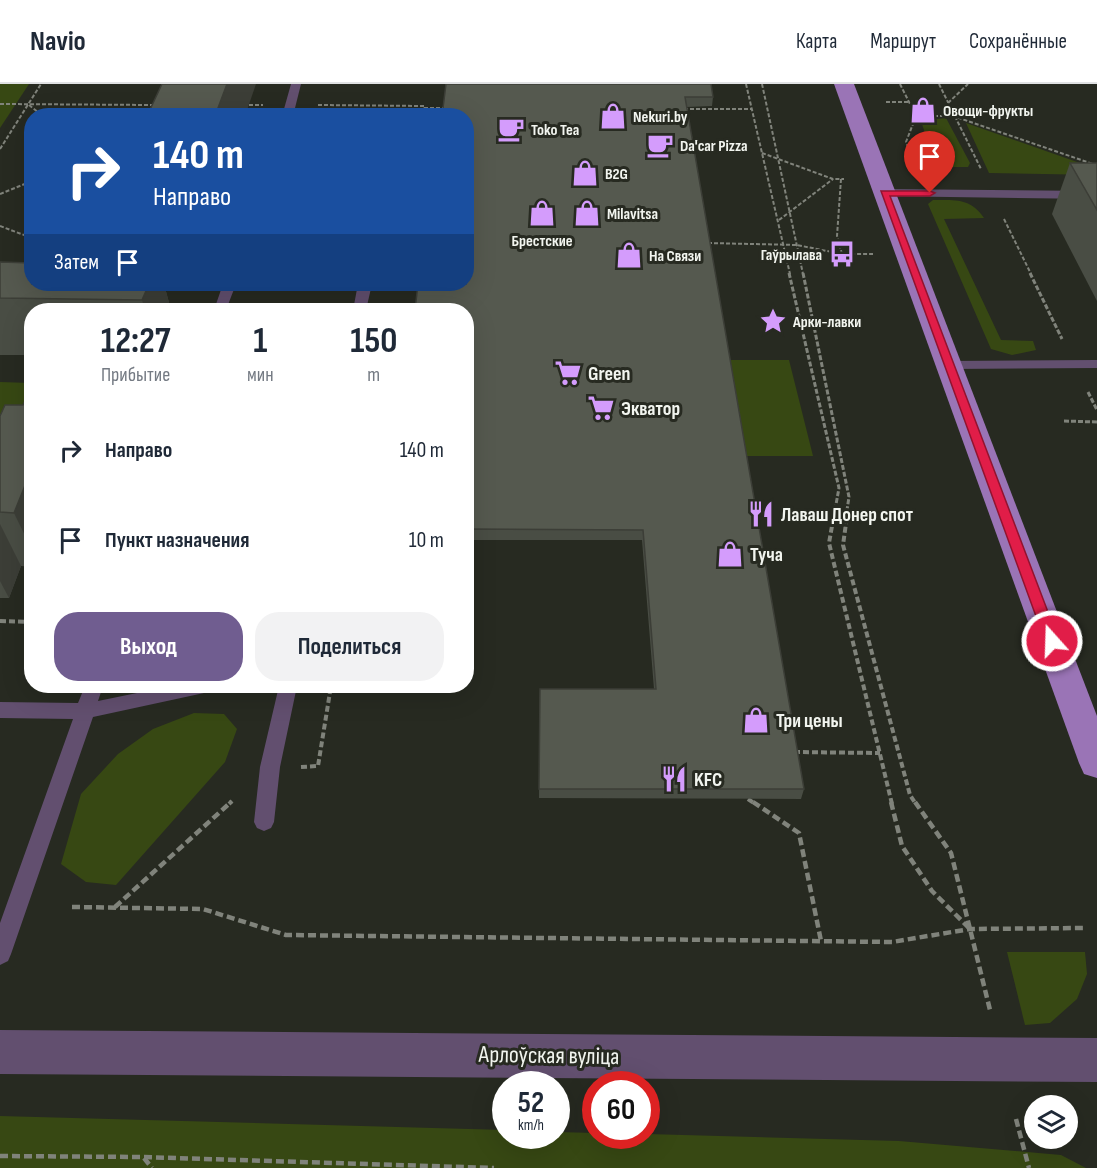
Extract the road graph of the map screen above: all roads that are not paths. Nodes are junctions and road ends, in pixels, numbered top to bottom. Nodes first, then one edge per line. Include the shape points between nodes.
1 (296, 84) edge
2 (844, 84) edge
3 (289, 108) edge
4 (884, 193) junction
5 (1097, 195) edge
6 (1097, 364) edge
7 (950, 365) junction
8 (92, 693) edge
9 (171, 693) edge
10 (286, 693) edge
11 (0, 710) edge
12 (86, 711) junction
13 (1097, 763) edge
14 (264, 822) dead end
15 (0, 954) edge
16 (0, 1052) edge
17 (1097, 1060) edge

1 - 3 lane
2 - 4 main road
4 - 5 lane
4 - 7 main road
6 - 7 lane
7 - 13 main road
8 - 12 lane
9 - 12 lane
10 - 14 lane via 270,767
11 - 12 lane
12 - 15 lane
16 - 17 street, Арлоўская вуліца

